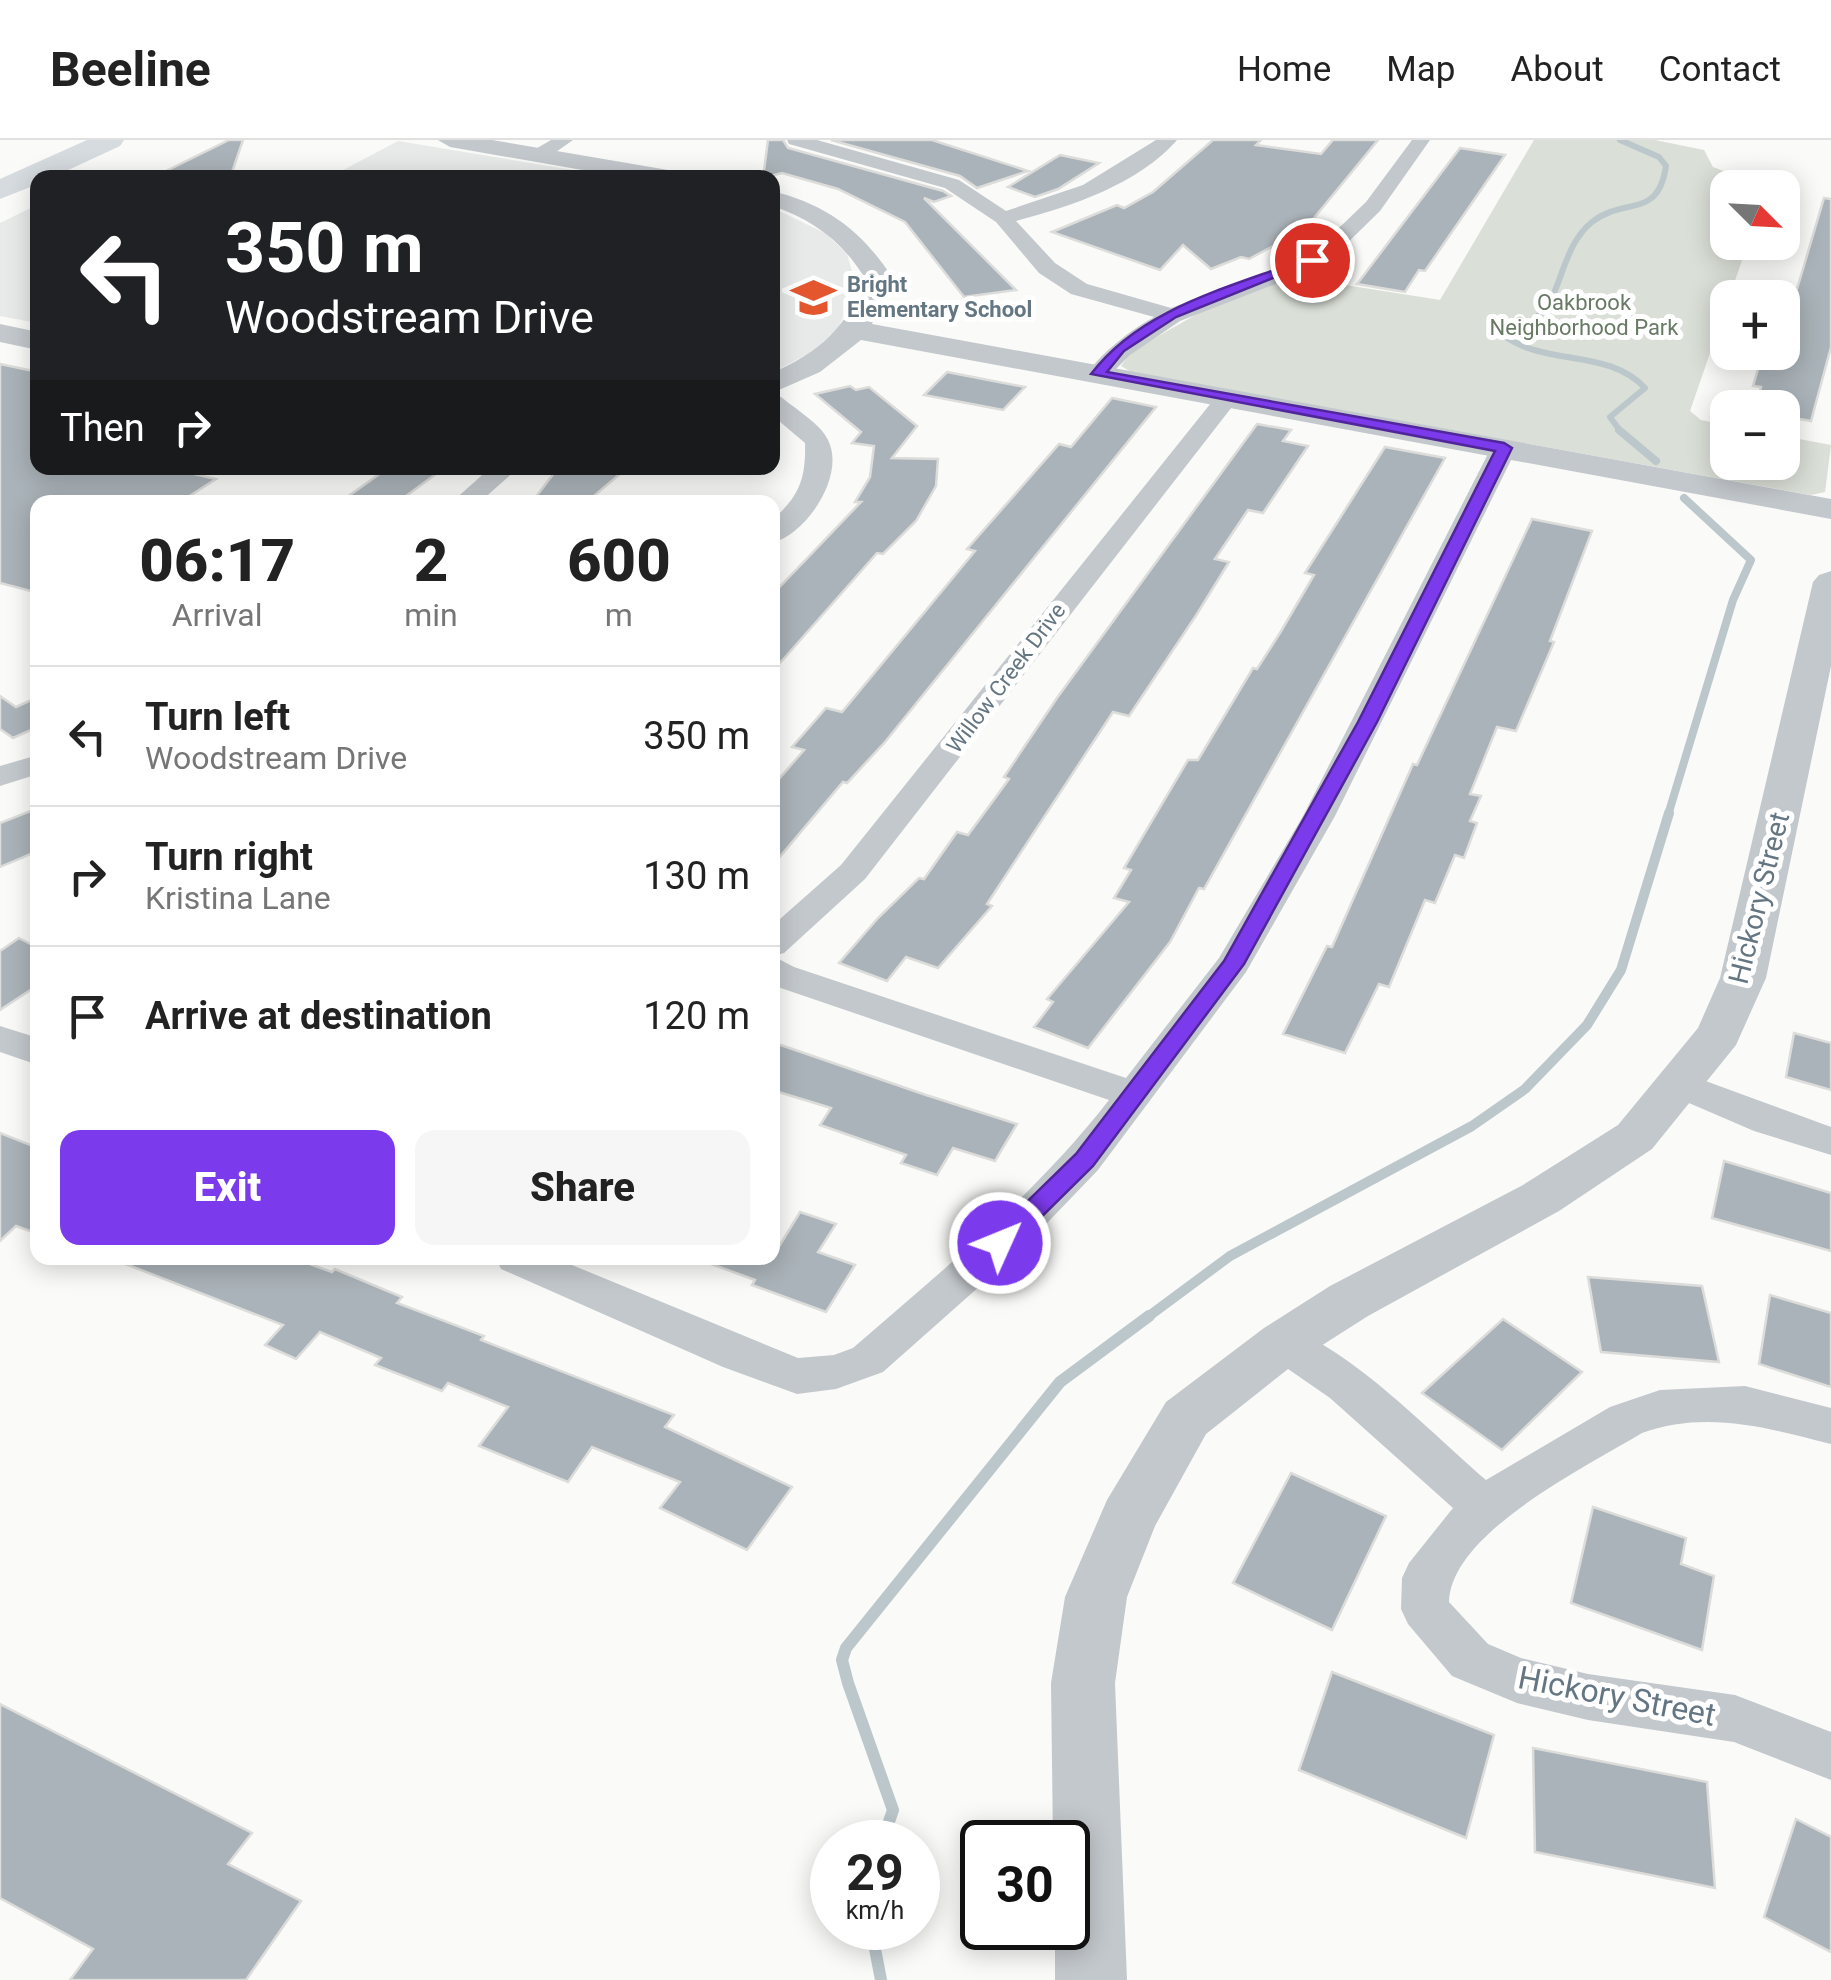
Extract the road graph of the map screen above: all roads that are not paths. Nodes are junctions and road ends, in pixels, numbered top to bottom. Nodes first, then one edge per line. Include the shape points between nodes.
1 (450, 140) edge
2 (564, 140) edge
3 (796, 140) edge
4 (1168, 140) edge
5 (1420, 140) edge
6 (122, 144) edge
7 (539, 155) junction
8 (53, 170) edge
9 (84, 170) edge
10 (627, 170) edge
11 (30, 179) edge
12 (0, 190) edge
13 (30, 198) edge
14 (780, 201) edge
15 (0, 211) edge
16 (1003, 218) junction
17 (1171, 314) junction
18 (856, 330) junction
19 (0, 333) edge
20 (30, 339) edge
21 (1098, 374) junction
22 (780, 381) edge
23 (1227, 398) junction
24 (780, 409) edge
25 (1504, 448) junction
26 (497, 475) edge
27 (473, 495) edge
28 (1831, 509) edge
29 (780, 526) edge
30 (1831, 582) edge
31 (1821, 679) edge
32 (30, 767) edge
33 (0, 776) edge
34 (780, 938) edge
35 (780, 974) edge
36 (0, 1038) edge
37 (30, 1049) edge
38 (1681, 1084) junction
39 (1132, 1094) junction
40 (1831, 1141) edge
41 (532, 1265) edge
42 (1283, 1342) junction
43 (1831, 1426) edge
44 (1482, 1506) junction
45 (1831, 1756) edge
46 (1091, 1980) edge

1 - 7 street
2 - 7 street
3 - 16 street via 946,182
4 - 16 street via 1078,198
5 - 17 street via 1336,246
6 - 8 main road
6 - 9 main road
7 - 10 street
11 - 12 main road
13 - 15 main road
14 - 18 street via 826,220 860,246 878,277 872,306
16 - 17 street via 1047,268 1079,289
17 - 21 street via 1119,348
18 - 21 street
18 - 22 street
19 - 20 street
21 - 23 street
23 - 25 street
23 - 34 street, Willow Creek Drive via 853,872
24 - 29 street via 817,441 820,465 818,486
25 - 28 street
25 - 39 street via 1368,722 1234,964
26 - 27 street
30 - 31 street, Hickory Street
31 - 38 street, Hickory Street via 1743,978 1719,1034
32 - 33 street
35 - 39 street
36 - 37 street
38 - 40 street
38 - 42 street, Hickory Street via 1636,1137
39 - 41 street via 1084,1160 1010,1234 868,1360 836,1372 797,1376
42 - 44 street via 1346,1385
42 - 46 street, Hickory Street via 1186,1418 1128,1518 1096,1597 1082,1683
43 - 44 street, Hickory Street via 1745,1404 1660,1408 1626,1420
44 - 45 street, Hickory Street via 1426,1578 1425,1609 1470,1660 1517,1680 1588,1697 1736,1719

